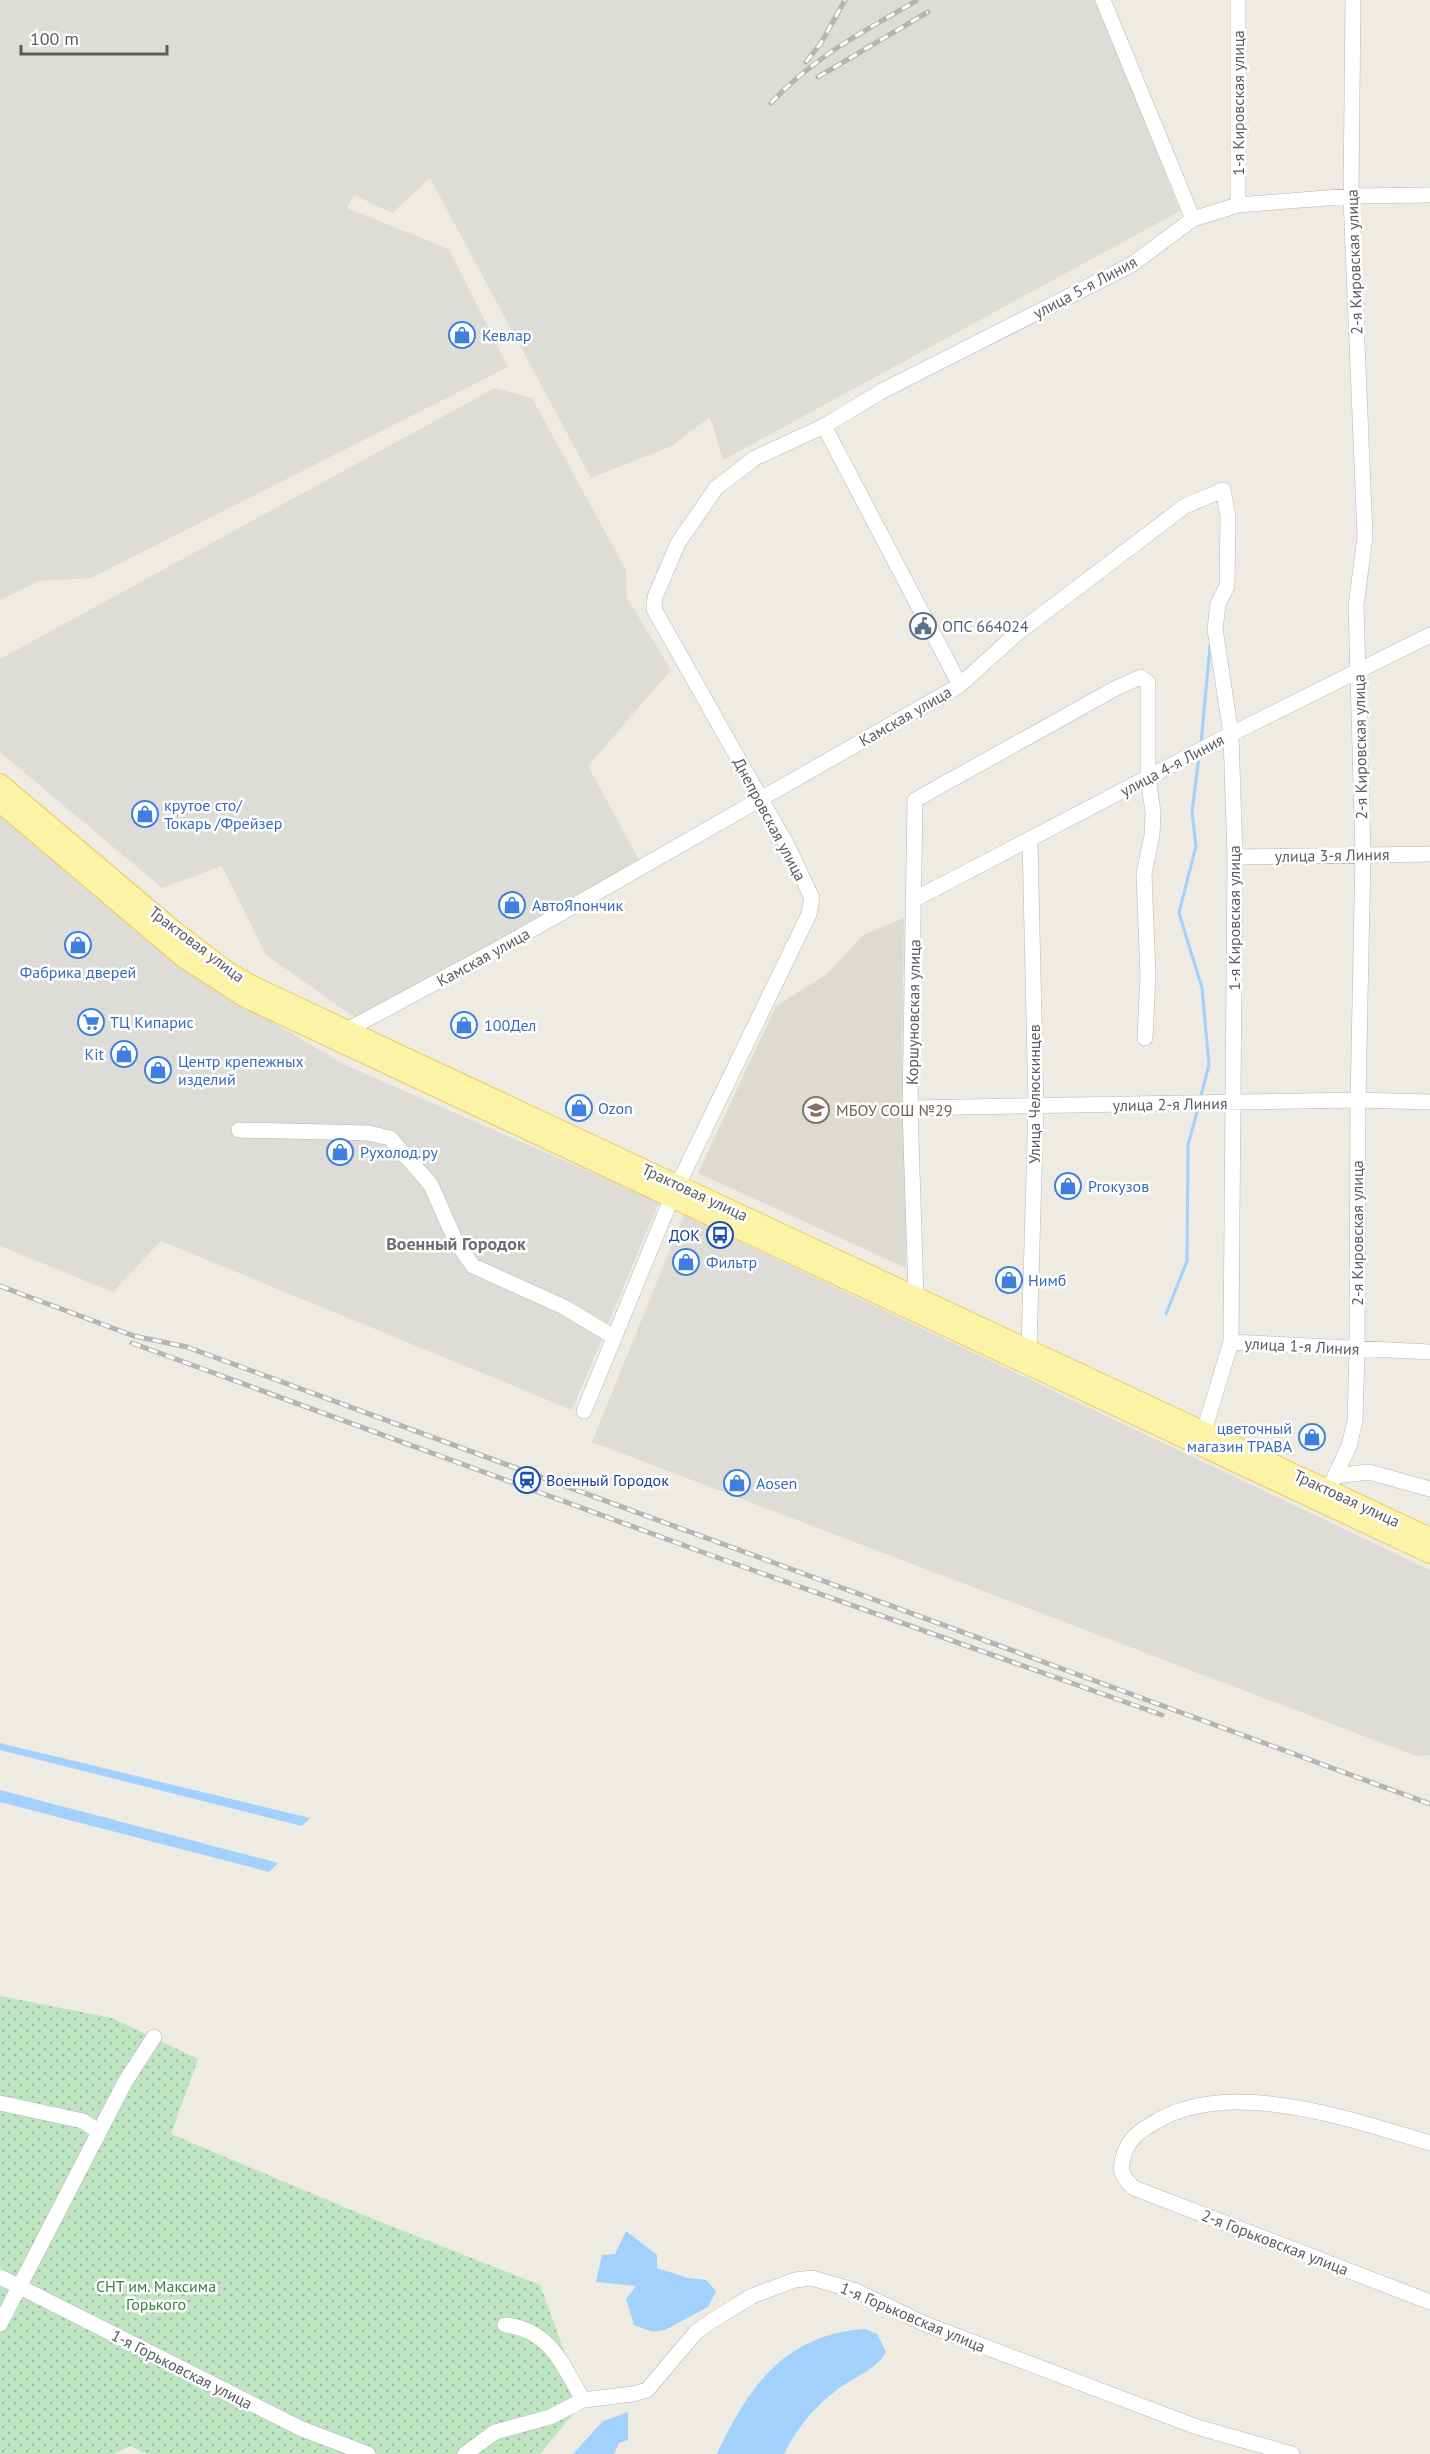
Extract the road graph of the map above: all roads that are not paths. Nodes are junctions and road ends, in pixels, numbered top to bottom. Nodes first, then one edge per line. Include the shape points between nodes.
1 (1103, 0) edge
2 (1238, 0) edge
3 (1353, 0) edge
4 (1430, 195) edge
5 (1351, 196) junction
6 (1238, 205) junction
7 (1193, 219) junction
8 (824, 426) junction
9 (654, 609) joint
10 (1430, 635) edge
11 (1359, 670) junction
12 (960, 685) junction
13 (1231, 734) junction
14 (1148, 778) junction
15 (0, 783) edge
16 (760, 798) junction
17 (0, 803) edge
18 (1030, 841) junction
19 (1362, 854) junction
20 (1430, 854) edge
21 (1234, 857) junction
22 (915, 899) junction
23 (347, 1030) junction
24 (1145, 1038) dead end
25 (1358, 1100) junction
26 (1430, 1102) edge
27 (1232, 1103) junction
28 (1036, 1106) junction
29 (910, 1108) junction
30 (239, 1130) dead end
31 (675, 1190) junction
32 (916, 1295) junction
33 (614, 1337) junction
34 (1231, 1342) junction
35 (1029, 1348) junction
36 (1357, 1349) junction
37 (1430, 1352) edge
38 (584, 1411) dead end
39 (1204, 1431) junction
40 (1332, 1482) junction
41 (1430, 1489) edge
42 (1430, 1537) edge
43 (1430, 1554) edge
44 (154, 2037) dead end
45 (0, 2103) edge
46 (99, 2132) junction
47 (1430, 2143) edge
48 (0, 2277) edge
49 (19, 2287) junction
50 (1430, 2302) edge
51 (0, 2324) edge
52 (505, 2325) dead end
53 (583, 2400) junction
54 (368, 2454) edge
55 (465, 2454) edge
56 (1292, 2454) edge

1 - 7 street
2 - 6 street, 1-я Кировская улица
3 - 5 street, 2-я Кировская улица
4 - 5 street, улица 5-я Линия
5 - 6 street, улица 5-я Линия
5 - 11 street, 2-я Кировская улица via 1365,516 1356,606
6 - 7 street, улица 5-я Линия
7 - 8 street, улица 5-я Линия via 1131,265 882,391
8 - 9 street, улица 5-я Линия via 755,458 716,488 678,543 655,597
8 - 12 street
9 - 16 street, Днепровская улица
10 - 11 street, улица 4-я Линия
11 - 13 street, улица 4-я Линия
11 - 19 street, 2-я Кировская улица
12 - 13 street, Камская улица via 1015,635 1185,506 1223,490 1228,516 1227,586 1218,604 1215,629
12 - 16 street, Камская улица
13 - 14 street, улица 4-я Линия
13 - 21 street, 1-я Кировская улица
14 - 18 street, улица 4-я Линия
14 - 22 street, Коршуновская улица via 1148,683 1141,677 915,800
14 - 24 street via 1153,824 1144,874 1148,975
15 - 23 main road, Трактовая улица via 225,969
16 - 23 street, Камская улица via 505,945
16 - 31 street, Днепровская улица via 789,847 812,898 808,914
17 - 31 main road, Трактовая улица via 216,982 429,1086
18 - 22 street, улица 4-я Линия
18 - 28 street, Улица Челюскинцев
19 - 20 street, улица 3-я Линия
19 - 21 street, улица 3-я Линия
19 - 25 street, 2-я Кировская улица
21 - 27 street, 1-я Кировская улица
22 - 29 street, Коршуновская улица
23 - 31 main road, Трактовая улица
25 - 26 street, улица 2-я Линия
25 - 27 street, улица 2-я Линия
25 - 36 street, 2-я Кировская улица
27 - 28 street, улица 2-я Линия
27 - 34 street, 1-я Кировская улица
28 - 29 street, улица 2-я Линия
28 - 35 street, Улица Челюскинцев
29 - 32 street, Коршуновская улица
30 - 33 street via 368,1133 390,1138 431,1185 459,1249 473,1266 564,1307
31 - 32 main road, Трактовая улица
31 - 33 street
31 - 43 main road, Трактовая улица
32 - 35 main road, Трактовая улица
33 - 38 street
34 - 36 street, улица 1-я Линия
34 - 39 street, улица 1-я Линия
35 - 39 main road, Трактовая улица
36 - 37 street, улица 1-я Линия
36 - 40 street, 2-я Кировская улица via 1355,1421 1349,1446
39 - 40 main road, Трактовая улица
40 - 41 street via 1370,1472
40 - 42 main road, Трактовая улица
44 - 46 street
45 - 46 street via 83,2121
46 - 49 street
47 - 50 street, 2-я Горьковская улица via 1336,2115 1251,2102 1221,2103 1184,2109 1159,2119 1130,2141 1120,2166 1122,2178 1142,2191
48 - 49 street, 1-я Горьковская улица
49 - 51 street
49 - 54 street, 1-я Горьковская улица via 302,2429
52 - 53 street via 523,2327 542,2338
53 - 55 street, 1-я Горьковская улица via 550,2417 495,2432
53 - 56 street, 1-я Горьковская улица via 647,2390 696,2332 712,2320 752,2296 812,2278 856,2291 925,2324 1187,2423

